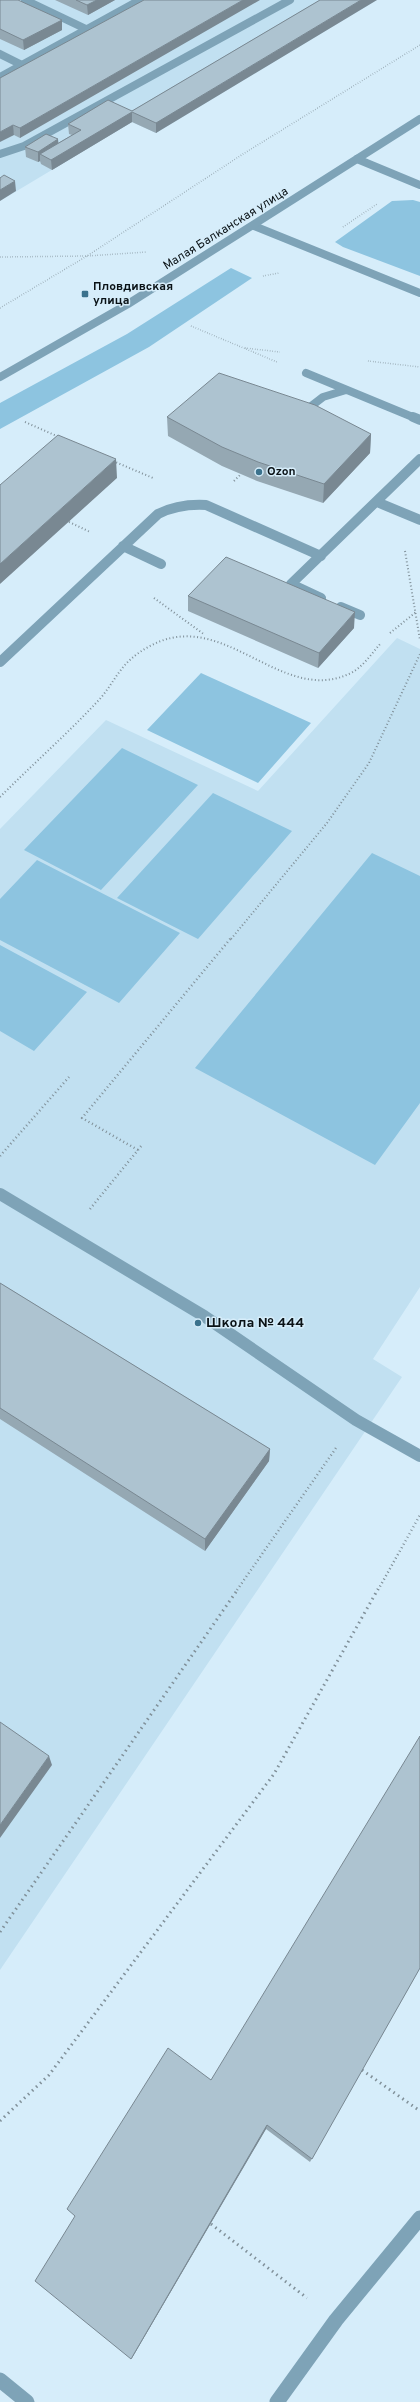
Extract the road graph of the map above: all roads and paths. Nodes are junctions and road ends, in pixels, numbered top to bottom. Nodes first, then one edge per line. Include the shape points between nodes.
1 (25, 0) edge
2 (140, 0) edge
3 (290, 0) edge
4 (86, 29) junction
5 (420, 45) edge
6 (0, 54) edge
7 (22, 65) junction
8 (0, 77) edge
9 (420, 119) edge
10 (0, 154) edge
11 (357, 159) junction
12 (420, 185) edge
13 (382, 201) dead end
14 (254, 226) junction
15 (339, 230) dead end
16 (148, 252) dead end
17 (87, 256) junction
18 (0, 257) edge
19 (420, 293) edge
20 (0, 308) edge
21 (191, 326) dead end
22 (306, 373) joint
23 (0, 377) edge
24 (346, 390) junction
25 (301, 414) edge
26 (420, 420) edge
27 (25, 422) dead end
28 (61, 438) edge
29 (112, 460) edge
30 (420, 460) edge
31 (377, 502) junction
32 (188, 503) junction
33 (400, 512) junction
34 (420, 520) edge
35 (123, 546) junction
36 (140, 554) junction
37 (321, 556) junction
38 (161, 564) dead end
39 (416, 612) junction
40 (360, 615) dead end
41 (389, 634) dead end
42 (205, 636) junction
43 (384, 640) dead end
44 (420, 640) edge
45 (420, 654) edge
46 (0, 662) edge
47 (0, 797) edge
48 (69, 1077) dead end
49 (142, 1145) dead end
50 (138, 1150) junction
51 (0, 1156) edge
52 (0, 1194) edge
53 (69, 1235) junction
54 (356, 1420) junction
55 (420, 1456) edge
56 (420, 1515) edge
57 (0, 1932) edge
58 (362, 2070) edge
59 (420, 2111) edge
60 (0, 2121) edge
61 (420, 2218) edge
62 (211, 2224) edge
63 (336, 2320) junction
64 (0, 2380) edge
65 (27, 2402) edge
66 (277, 2402) edge

1 - 4 street
2 - 4 street
3 - 10 street via 24,146
4 - 7 street
5 - 17 path via 243,154
6 - 7 street
7 - 8 street
9 - 11 street, Малая Балканская улица
11 - 12 street
11 - 14 street, Малая Балканская улица
13 - 15 path
14 - 19 street
14 - 23 street, Малая Балканская улица via 128,304
16 - 17 path
17 - 18 path
17 - 20 path
21 - 22 path
22 - 24 street
24 - 25 street via 323,397
24 - 26 street
27 - 28 path
29 - 32 path via 169,486
30 - 31 street
31 - 33 street
31 - 37 street
32 - 35 street via 158,514
32 - 37 street via 206,505
33 - 34 street
33 - 39 path
35 - 36 street
35 - 46 street
36 - 38 street
36 - 42 path via 144,588
37 - 40 street via 290,584
39 - 41 path
39 - 44 path
42 - 43 path via 296,677 318,680 338,678 352,672
42 - 47 path via 184,635 170,638 151,646 130,660 106,694
45 - 50 path via 369,763 327,823 82,1118
48 - 51 path
49 - 50 path
50 - 53 path
52 - 53 street
53 - 54 street via 204,1316
54 - 55 street
54 - 57 path
56 - 60 path via 274,1774 49,2075
58 - 59 path
61 - 63 street
62 - 63 path
63 - 66 street
64 - 65 street

